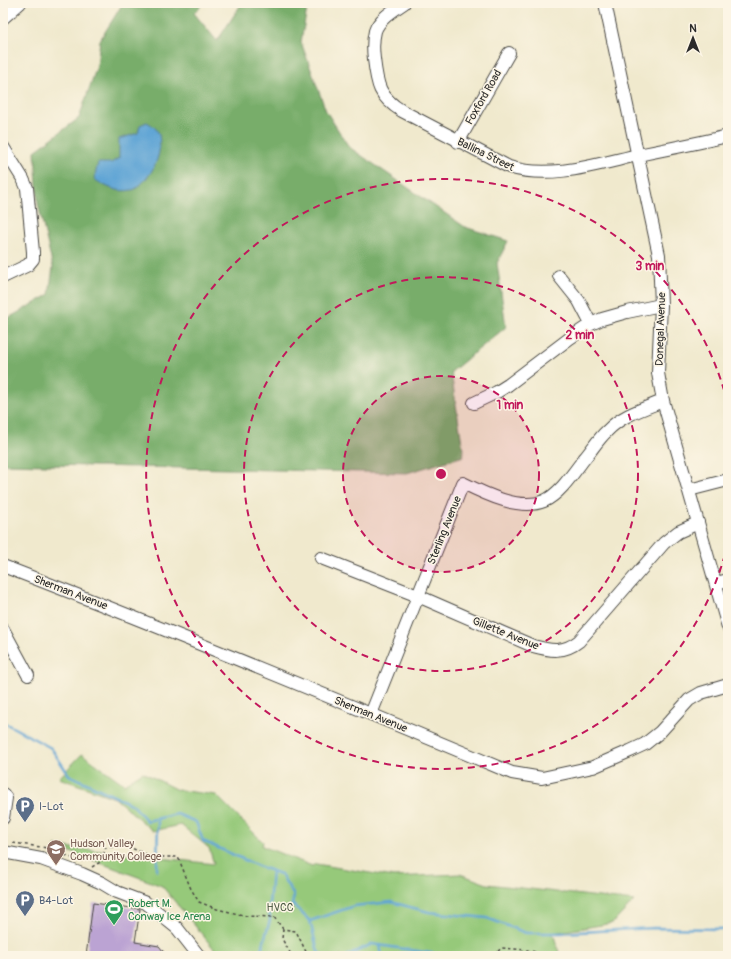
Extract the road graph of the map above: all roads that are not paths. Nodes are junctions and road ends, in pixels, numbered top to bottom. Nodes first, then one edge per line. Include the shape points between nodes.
1 (20, 3) edge
2 (404, 3) edge
3 (605, 3) edge
4 (3, 18) edge
5 (509, 53) dead end
6 (728, 136) edge
7 (458, 142) junction
8 (3, 147) edge
9 (638, 156) junction
10 (6, 160) edge
11 (559, 276) dead end
12 (3, 277) edge
13 (661, 305) junction
14 (591, 324) junction
15 (663, 401) junction
16 (474, 402) dead end
17 (728, 480) edge
18 (689, 490) junction
19 (698, 524) junction
20 (321, 558) dead end
21 (3, 566) edge
22 (722, 581) edge
23 (418, 596) junction
24 (728, 627) edge
25 (3, 629) edge
26 (28, 675) dead end
27 (728, 685) edge
28 (371, 714) junction
29 (3, 794) edge
30 (3, 818) edge
31 (3, 852) edge
32 (199, 956) edge

1 - 4 street
2 - 7 street, Ballina Street via 389,14 375,31 373,52 379,88 392,105
3 - 9 street, Donegal Avenue
5 - 7 street, Foxford Road
6 - 9 street, Ballina Street
7 - 9 street, Ballina Street via 522,171 554,171
8 - 10 street
9 - 13 street, Donegal Avenue via 659,255
10 - 12 street via 23,179 27,188 33,259 28,265
11 - 14 street via 579,301
13 - 14 street via 627,312
13 - 15 street, Donegal Avenue via 658,373
14 - 16 street via 508,385
15 - 18 street, Donegal Avenue
15 - 23 street, Sterling Avenue via 621,419 607,431 566,482 544,500 529,504 508,502 463,483
17 - 18 street
18 - 19 street, Donegal Avenue
19 - 22 street, Donegal Avenue
19 - 23 street, Gillette Avenue via 678,532 664,543 579,641 563,650 546,650 533,646
20 - 23 street, Gillette Avenue
21 - 28 street, Sherman Avenue
22 - 24 street, Donegal Avenue
23 - 28 street, Sterling Avenue
25 - 26 street
27 - 28 street, Sherman Avenue via 701,693 689,700 660,732 630,752 592,767 542,778 512,773
29 - 30 street via 6,798
31 - 32 street via 41,859 82,874 146,904 177,928

